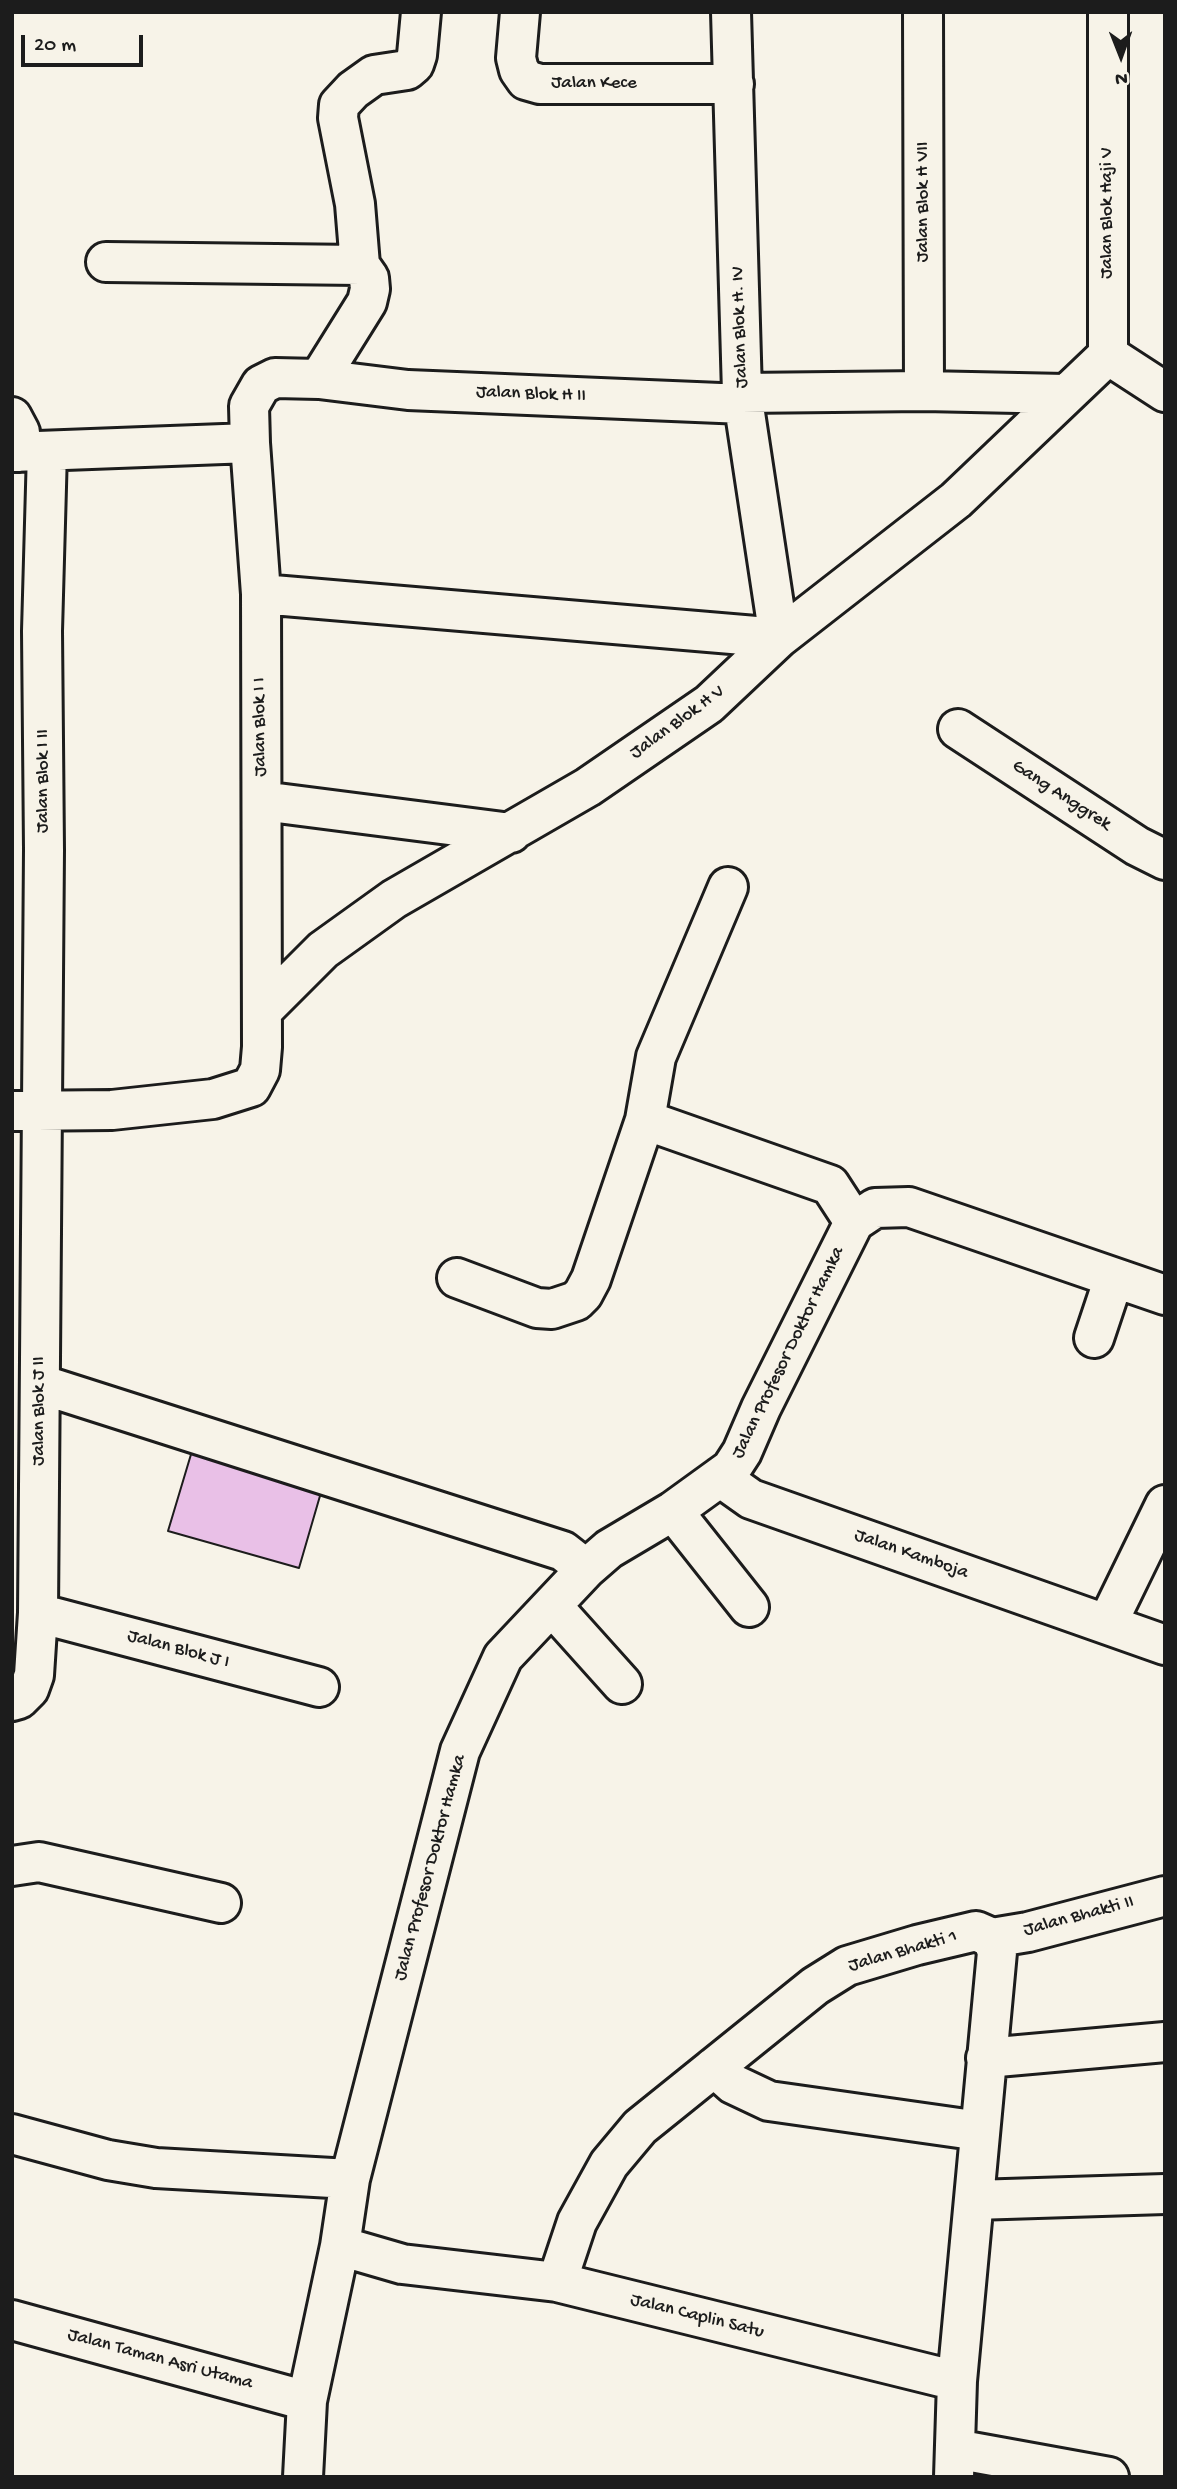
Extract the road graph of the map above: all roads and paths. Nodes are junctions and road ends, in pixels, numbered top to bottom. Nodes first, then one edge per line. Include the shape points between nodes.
1 (421, 12) edge
2 (520, 12) edge
3 (731, 12) edge
4 (923, 12) edge
5 (1108, 12) edge
6 (734, 84) junction
7 (106, 262) dead end
8 (360, 265) junction
9 (1111, 357) junction
10 (320, 379) junction
11 (924, 391) junction
12 (1165, 392) edge
13 (1065, 394) junction
14 (743, 398) junction
15 (23, 443) edge
16 (250, 443) junction
17 (261, 594) junction
18 (779, 638) junction
19 (958, 729) dead end
20 (262, 802) junction
21 (511, 832) junction
22 (1165, 860) edge
23 (729, 887) dead end
24 (262, 1011) junction
25 (27, 1111) edge
26 (645, 1120) junction
27 (854, 1222) junction
28 (457, 1278) dead end
29 (1114, 1278) junction
30 (1165, 1295) edge
31 (1094, 1338) dead end
32 (40, 1384) junction
33 (720, 1477) junction
34 (1165, 1505) edge
35 (673, 1511) junction
36 (586, 1569) junction
37 (552, 1606) junction
38 (749, 1607) dead end
39 (38, 1613) junction
40 (1107, 1624) junction
41 (1165, 1645) edge
42 (622, 1684) dead end
43 (319, 1687) dead end
44 (12, 1701) edge
45 (12, 1866) edge
46 (1165, 1896) edge
47 (221, 1903) dead end
48 (992, 1938) junction
49 (1165, 2042) edge
50 (986, 2058) junction
51 (714, 2067) junction
52 (980, 2131) junction
53 (12, 2134) edge
54 (350, 2179) junction
55 (1165, 2194) edge
56 (974, 2200) junction
57 (341, 2246) junction
58 (556, 2282) junction
59 (12, 2320) edge
60 (957, 2381) junction
61 (307, 2401) junction
62 (955, 2463) edge
63 (303, 2477) edge
64 (1109, 2477) edge

1 - 8 street via 414,64 407,70 374,75 339,105
2 - 6 street, Jalan Kece via 516,58 526,80 540,84
3 - 6 street, Jalan Blok H. IV
4 - 11 street, Jalan Blok H VII
5 - 9 street, Jalan Blok Haji V
6 - 14 street, Jalan Blok H. IV
7 - 8 street
8 - 10 street via 369,278 366,302
9 - 12 street
9 - 13 street
10 - 14 street, Jalan Blok H II via 408,390
10 - 16 street, Jalan Blok H II via 275,378 261,385 249,406
11 - 13 street, Jalan Blok H II
11 - 14 street, Jalan Blok H II
13 - 18 street, Jalan Blok H V via 956,500
14 - 18 street, Jalan Blok H. IV
15 - 16 street
15 - 25 street, Jalan Blok I II via 42,631 44,849
16 - 17 street, Jalan Blok I I
17 - 18 street
17 - 20 street, Jalan Blok I I
18 - 21 street, Jalan Blok H V via 709,704 588,787
19 - 22 street, Gang Anggrek
20 - 21 street
20 - 24 street, Jalan Blok I I
21 - 24 street, Jalan Blok H V via 394,899 323,950
23 - 26 street via 656,1057
24 - 25 street, Jalan Blok I I via 260,1070 251,1087 213,1099 112,1110
25 - 32 street, Jalan Blok J II
26 - 27 street via 830,1185
26 - 28 street via 592,1279 576,1301 552,1309 537,1308
27 - 29 street via 875,1208 909,1207
27 - 33 street, Jalan Profesor Doktor Hamka via 742,1452
29 - 30 street
29 - 31 street
32 - 36 street via 563,1551
32 - 39 street, Jalan Blok J II
33 - 35 street, Jalan Profesor Doktor Hamka
33 - 40 street, Jalan Kamboja via 751,1499
34 - 40 street
35 - 36 street, Jalan Profesor Doktor Hamka via 609,1549
35 - 38 street
36 - 37 street, Jalan Profesor Doktor Hamka
37 - 42 street
37 - 54 street, Jalan Profesor Doktor Hamka via 503,1657 460,1751
39 - 43 street, Jalan Blok J I
39 - 44 street, Jalan Blok J II via 34,1675 29,1689
40 - 41 street, Jalan Kamboja
45 - 47 street via 39,1862
46 - 48 street, Jalan Bhakti II
48 - 50 street via 997,1952
48 - 51 street, Jalan Bhakti 1 via 976,1931 847,1966
49 - 50 street
50 - 52 street
51 - 52 street via 733,2084 769,2101
51 - 58 street, Jalan Bhakti 1 via 640,2127 609,2164 577,2222
52 - 56 street
53 - 54 street via 156,2168
54 - 57 street, Jalan Profesor Doktor Hamka
55 - 56 street
56 - 60 street
57 - 58 street, Jalan Caplin Satu via 402,2264
57 - 61 street, Jalan Profesor Doktor Hamka
58 - 60 street, Jalan Caplin Satu
59 - 61 street, Jalan Taman Asri Utama
60 - 62 street
61 - 63 street, Jalan Profesor Doktor Hamka
62 - 64 street

